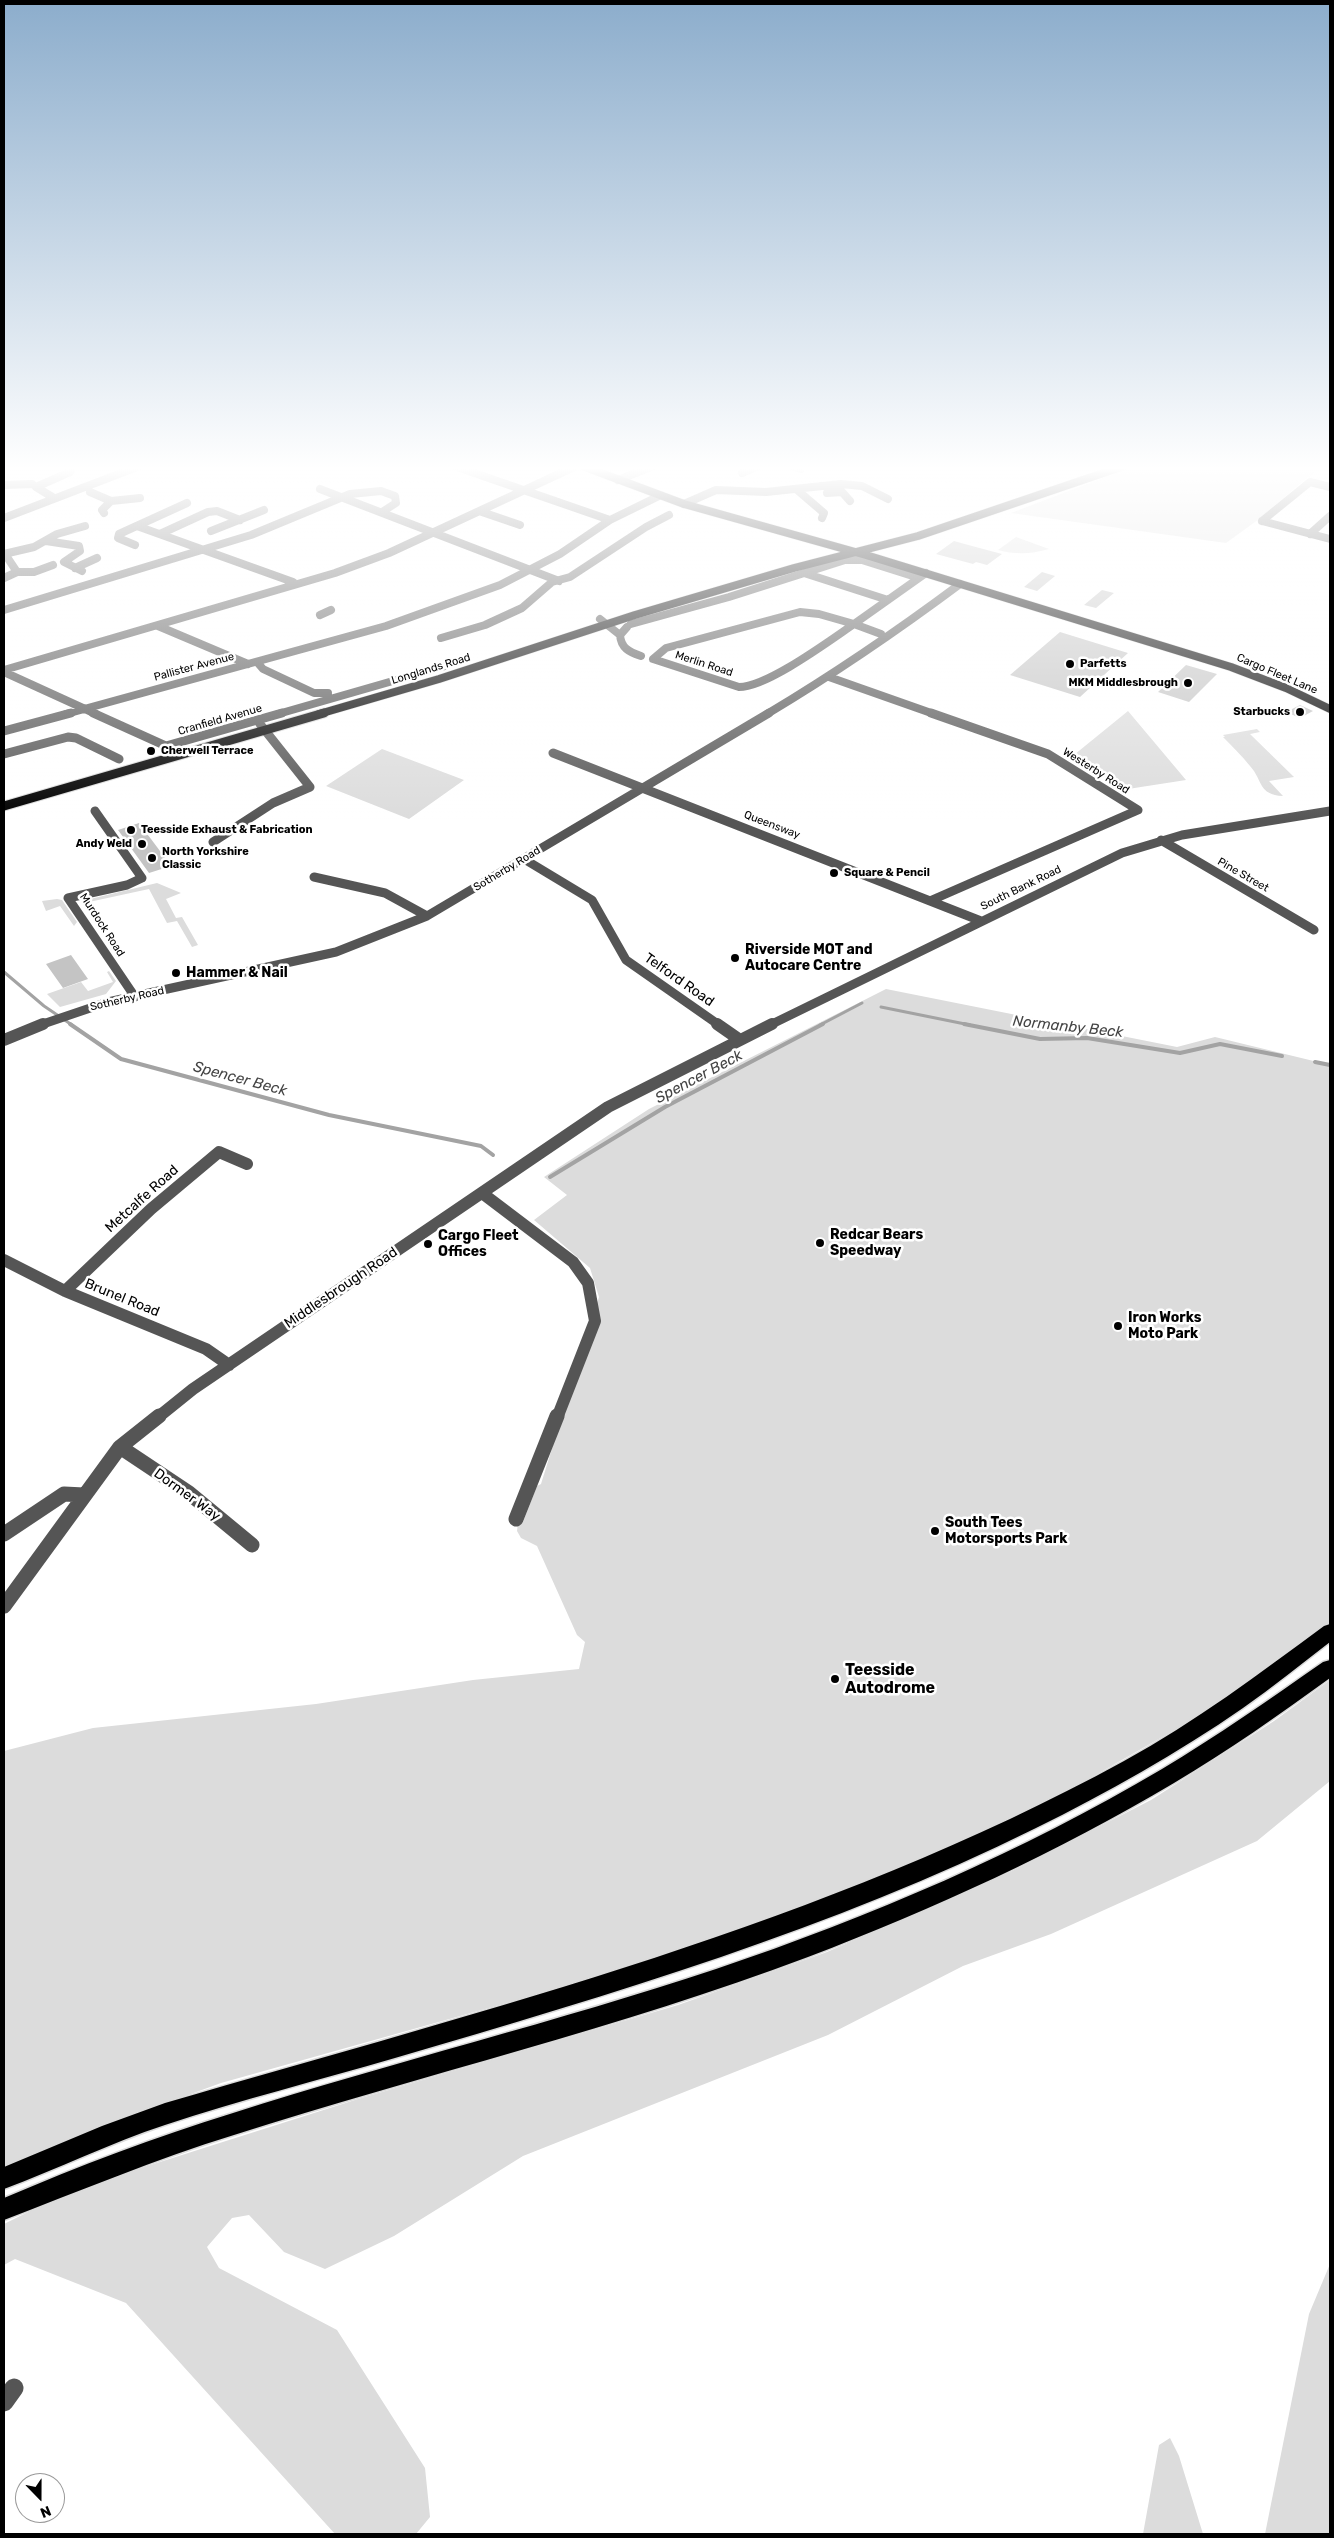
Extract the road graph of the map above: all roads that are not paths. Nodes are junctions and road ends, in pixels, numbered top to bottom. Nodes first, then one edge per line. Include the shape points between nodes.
1 (86, 585) edge
2 (293, 585) edge
3 (498, 585) edge
4 (548, 585) edge
5 (727, 585) edge
6 (736, 585) edge
7 (762, 585) edge
8 (843, 585) edge
9 (909, 585) edge
10 (958, 585) edge
11 (965, 585) edge
12 (888, 600) junction
13 (4, 610) edge
14 (331, 610) dead end
15 (320, 615) dead end
16 (607, 624) junction
17 (852, 625) junction
18 (158, 626) junction
19 (881, 634) dead end
20 (620, 635) junction
21 (441, 638) dead end
22 (641, 656) dead end
23 (252, 663) junction
24 (445, 666) dead end
25 (6, 672) edge
26 (830, 677) junction
27 (328, 693) dead end
28 (85, 709) junction
29 (1330, 709) edge
30 (262, 727) junction
31 (4, 731) edge
32 (4, 753) edge
33 (553, 753) dead end
34 (108, 754) junction
35 (97, 759) dead end
36 (119, 759) dead end
37 (642, 788) junction
38 (4, 799) edge
39 (4, 806) edge
40 (96, 811) dead end
41 (1330, 811) edge
42 (1161, 840) junction
43 (213, 842) dead end
44 (524, 859) junction
45 (314, 877) dead end
46 (932, 900) junction
47 (427, 916) junction
48 (981, 921) junction
49 (1314, 930) dead end
50 (135, 997) junction
51 (4, 1040) edge
52 (740, 1040) junction
53 (247, 1164) dead end
54 (482, 1193) junction
55 (4, 1260) edge
56 (65, 1291) junction
57 (229, 1365) junction
58 (120, 1448) junction
59 (84, 1495) junction
60 (516, 1519) dead end
61 (4, 1534) edge
62 (252, 1545) dead end
63 (4, 1606) edge
64 (1330, 1632) edge
65 (1330, 1668) edge
66 (4, 2178) edge
67 (4, 2209) edge

1 - 13 street
2 - 18 street
3 - 23 street, Pallister Avenue via 424,614
4 - 21 street via 522,608
5 - 16 main road, Longlands Road
6 - 16 main road, Longlands Road
7 - 20 street via 629,625
8 - 12 street
9 - 12 street, Merlin Road
10 - 26 street, Sotherby Road
11 - 29 main road, Cargo Fleet Lane via 1231,667
12 - 17 street, Merlin Road
14 - 15 street
16 - 20 street
16 - 30 main road, Longlands Road via 448,676
17 - 17 street, Merlin Road via 797,660 744,688 653,659 666,648 800,612
17 - 19 street
18 - 23 street
18 - 25 street
20 - 22 street via 624,649
23 - 27 street via 309,689 312,696
23 - 28 street, Pallister Avenue
24 - 28 street, Cranfield Avenue via 166,746
25 - 28 street, Cranfield Avenue
26 - 37 street, Sotherby Road
26 - 46 street, Westerby Road via 1048,754 1138,810
28 - 31 street, Pallister Avenue
30 - 38 main road, Longlands Road
30 - 39 main road, Longlands Road
30 - 43 street via 310,787 273,803
32 - 34 street via 68,737
33 - 37 street, Queensway
34 - 35 street
34 - 36 street
37 - 44 street, Sotherby Road
37 - 46 street, Queensway
40 - 50 street, Murdock Road via 142,878 126,885 68,898
41 - 42 street, South Bank Road
42 - 48 street, South Bank Road via 1115,856
42 - 49 street, Pine Street
44 - 47 street, Sotherby Road
44 - 52 street, Telford Road via 592,900 626,960
45 - 47 street via 385,893
46 - 48 street, Queensway
47 - 50 street, Sotherby Road via 336,952
48 - 52 street, South Bank Road
50 - 51 street, Sotherby Road via 72,1013
52 - 54 street, Middlesbrough Road via 608,1107
53 - 56 street, Metcalfe Road via 219,1152 151,1209
54 - 57 street, Middlesbrough Road
54 - 60 street via 573,1262 588,1283 594,1306 595,1321 591,1333
55 - 56 street, Brunel Road
56 - 57 street, Brunel Road via 206,1349
57 - 58 street, Middlesbrough Road via 193,1389
58 - 59 street, Middlesbrough Road
58 - 62 street, Dormer Way via 189,1493
59 - 61 street via 64,1494
59 - 63 street, Middlesbrough Road
64 - 66 highway via 1242,1699 1155,1755 1022,1824 851,1900 698,1956 598,1988 165,2114
65 - 67 highway via 1250,1724 1113,1806 1022,1853 888,1914 741,1970 631,2006 154,2149 70,2179

